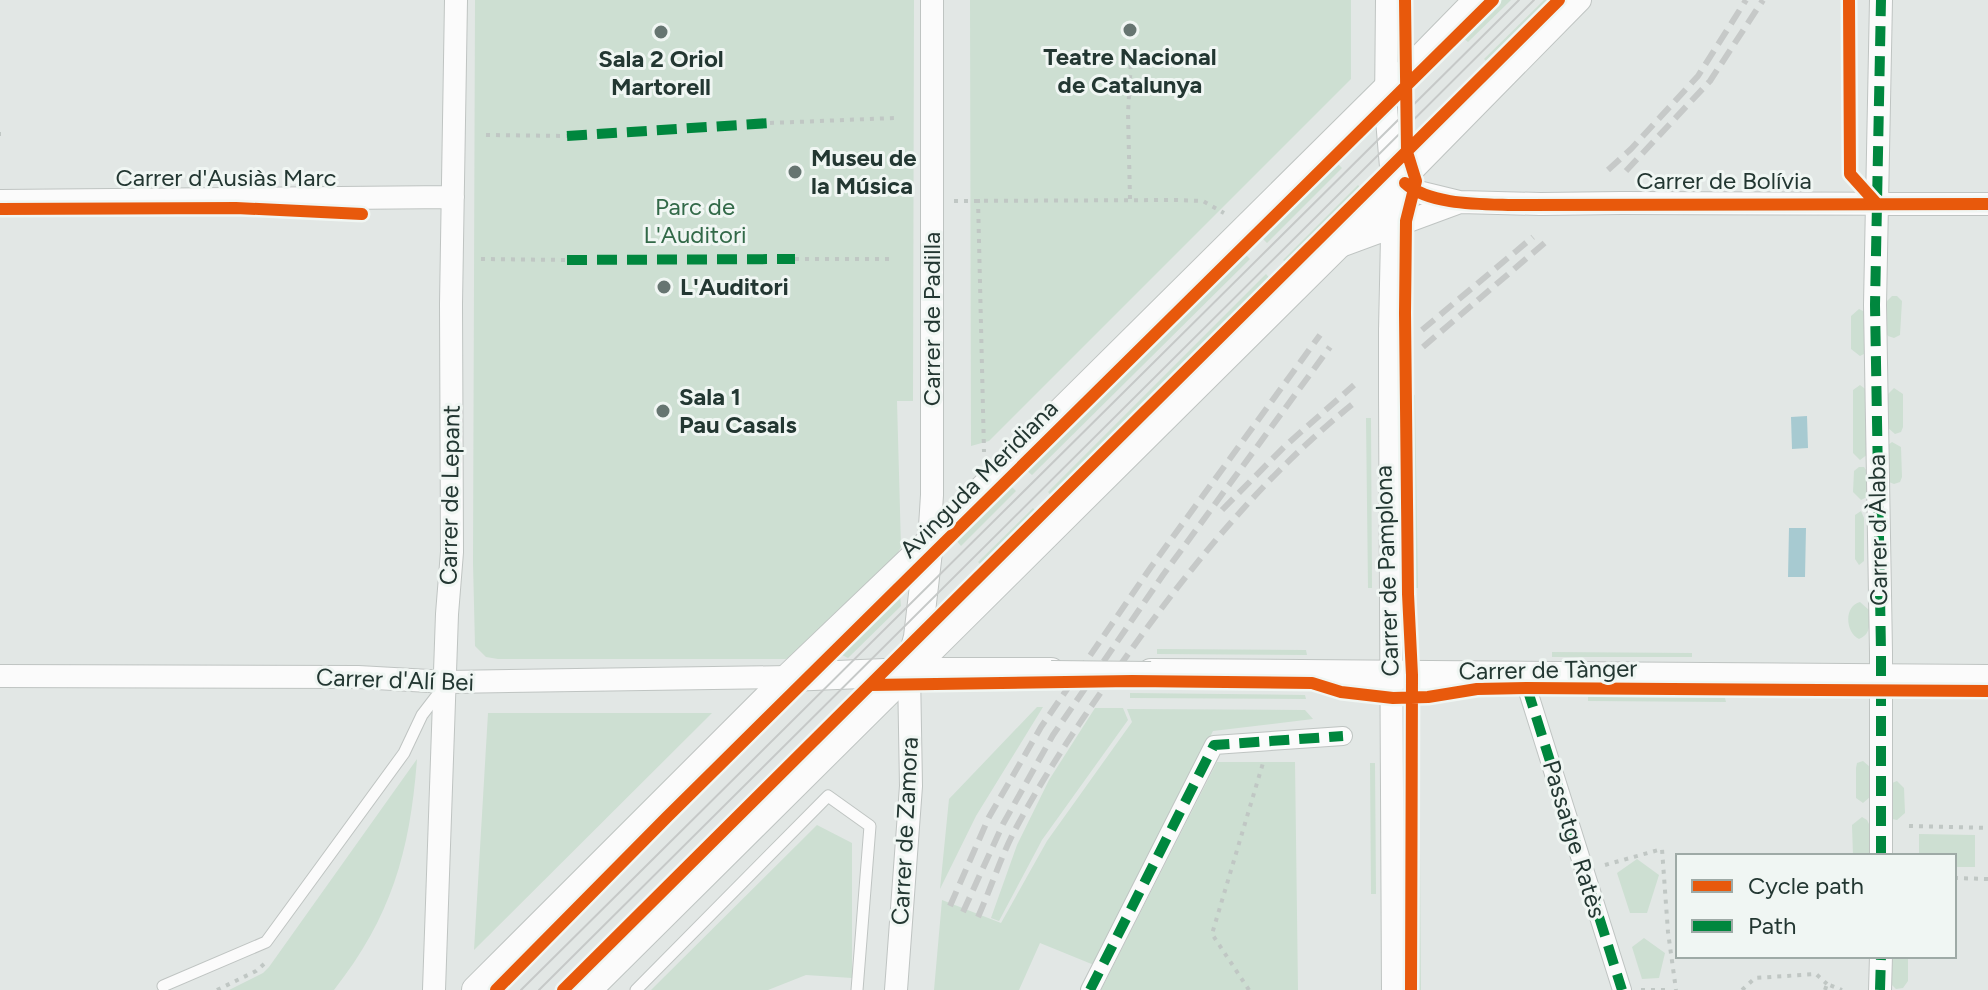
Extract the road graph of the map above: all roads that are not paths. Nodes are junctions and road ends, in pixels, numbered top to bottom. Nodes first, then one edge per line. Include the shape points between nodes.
1 (456, 0) edge
2 (932, 0) edge
3 (1387, 0) edge
4 (1474, 0) edge
5 (1580, 0) edge
6 (1881, 0) edge
7 (1386, 90) junction
8 (1396, 179) junction
9 (453, 197) junction
10 (0, 201) edge
11 (1460, 202) junction
12 (1877, 204) junction
13 (1988, 204) edge
14 (1392, 227) junction
15 (1333, 248) junction
16 (929, 543) junction
17 (909, 672) junction
18 (1051, 672) joint
19 (1151, 673) joint
20 (1393, 675) junction
21 (0, 676) edge
22 (789, 677) junction
23 (1881, 679) junction
24 (1988, 679) edge
25 (447, 682) junction
26 (1527, 688) dead end
27 (1343, 736) dead end
28 (1881, 854) edge
29 (1881, 958) edge
30 (163, 986) dead end
31 (434, 990) edge
32 (476, 990) edge
33 (587, 990) edge
34 (636, 990) edge
35 (857, 990) edge
36 (896, 990) edge
37 (1090, 990) edge
38 (1393, 990) edge
39 (1622, 990) edge
40 (1880, 990) edge

1 - 9 street, Carrer de Lepant
2 - 16 street, Carrer de Padilla
3 - 7 street, Carrer de Pamplona
4 - 7 street, Avinguda Meridiana
5 - 8 street
6 - 12 street, Carrer d'Àlaba
7 - 8 street, Carrer de Pamplona
7 - 16 street, Avinguda Meridiana
8 - 11 street via 1414,191
8 - 14 street, Carrer de Pamplona
8 - 15 street
9 - 10 street, Carrer d'Ausiàs Marc
9 - 25 street, Carrer de Lepant
11 - 12 street, Carrer de Bolívia, bridge
11 - 14 street, Carrer de Bolívia
12 - 13 street, Carrer de Bolívia
12 - 23 street, Carrer d'Àlaba
14 - 15 street, Carrer de Bolívia
14 - 20 street, Carrer de Pamplona, bridge
15 - 17 street
16 - 17 street
16 - 22 street, Avinguda Meridiana
17 - 18 street, Carrer de Tànger
17 - 22 street, Carrer de Tànger
17 - 33 street
17 - 36 street, Carrer de Zamora via 911,786
18 - 19 street, Carrer de Tànger, bridge
19 - 20 street, Carrer de Tànger
20 - 23 street, Carrer de Tànger
20 - 38 street, Carrer de Pamplona
21 - 25 street, Carrer d'Alí Bei
22 - 25 street, Carrer d'Alí Bei
22 - 32 street, Avinguda Meridiana
23 - 24 street, Carrer de Tànger
23 - 28 street, Carrer d'Àlaba
25 - 30 lane via 422,715 404,753 266,942
25 - 31 street, Carrer de Lepant
26 - 39 street, Passatge Ratès
27 - 37 street via 1214,745
29 - 40 street
34 - 35 lane via 828,796 870,826

